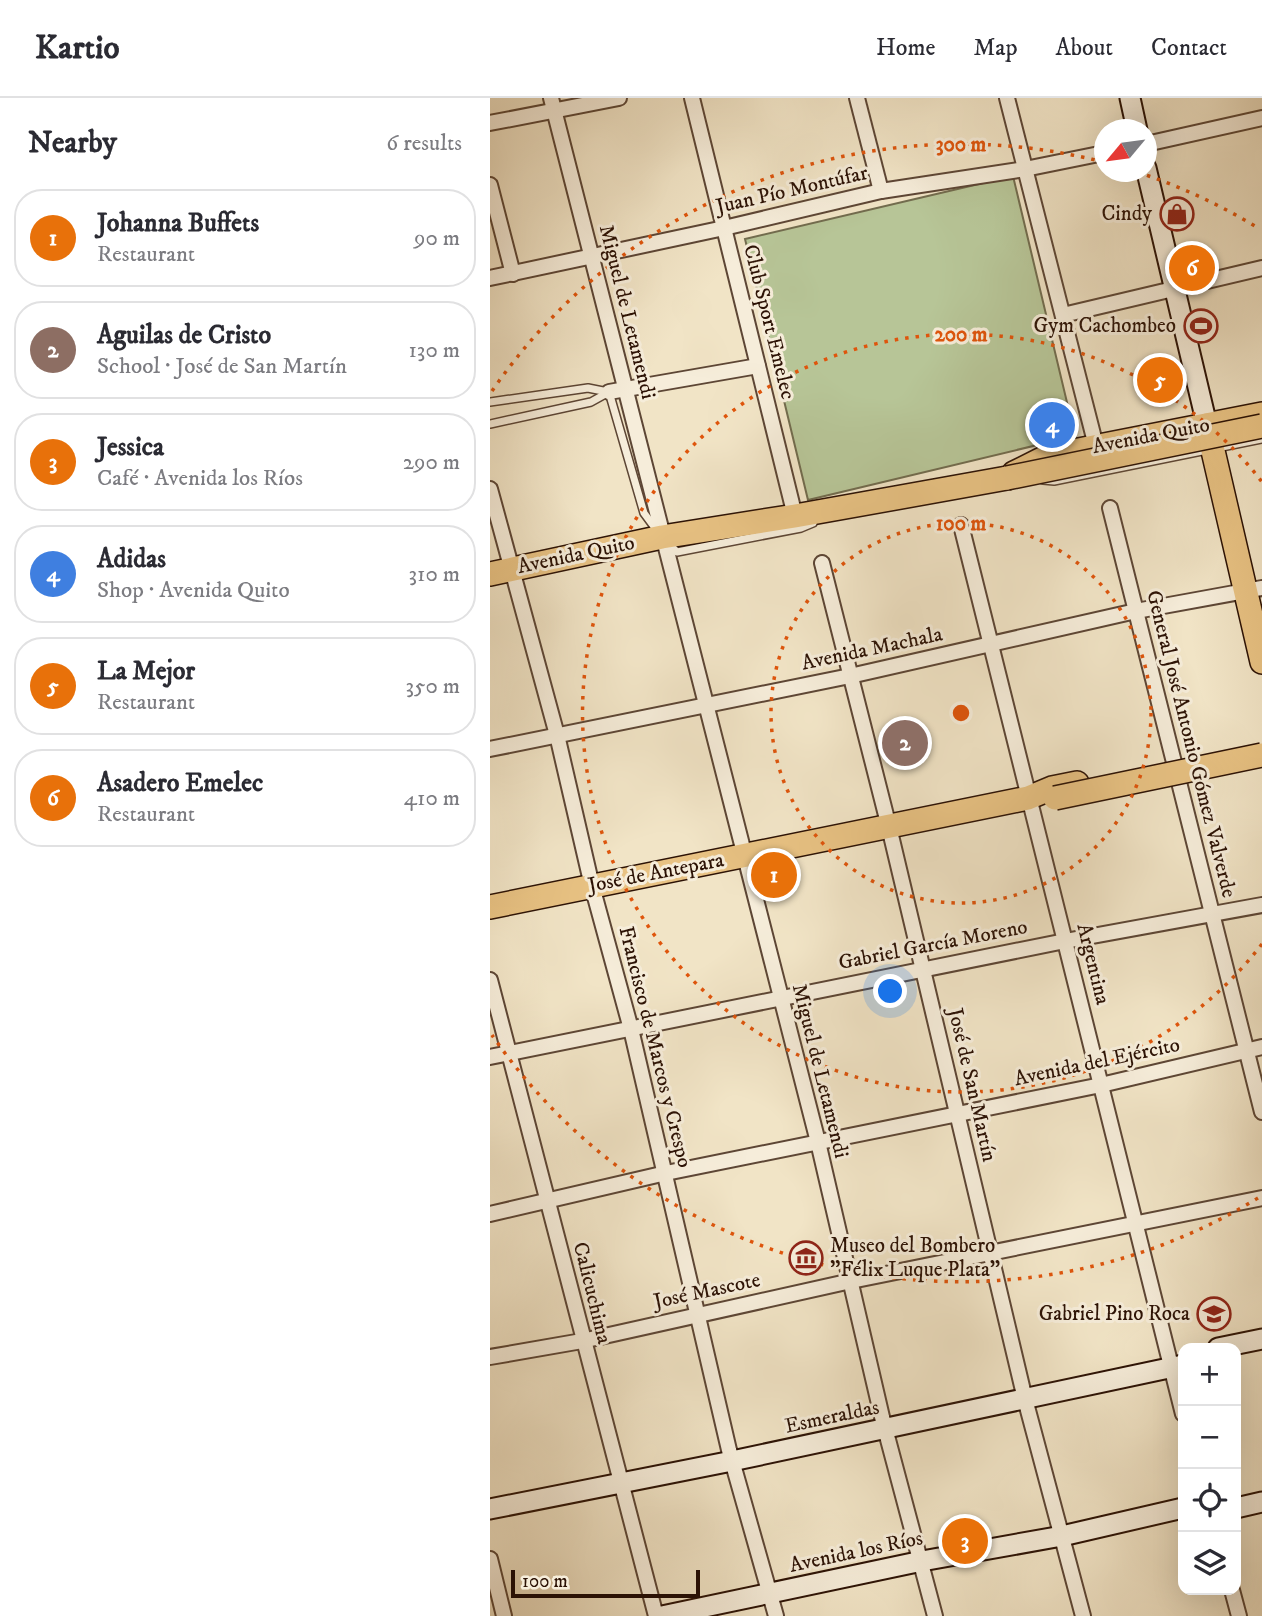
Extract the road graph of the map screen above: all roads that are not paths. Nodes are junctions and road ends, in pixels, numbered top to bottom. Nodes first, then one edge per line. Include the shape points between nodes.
1 (619, 98) edge
2 (692, 98) edge
3 (857, 98) edge
4 (1007, 98) edge
5 (1130, 98) edge
6 (553, 104) edge
7 (1262, 118) edge
8 (1135, 119) edge
9 (490, 123) edge
10 (1157, 142) edge
11 (1094, 155) edge
12 (1025, 169) junction
13 (1149, 182) edge
14 (490, 185) edge
15 (881, 191) junction
16 (724, 228) junction
17 (592, 256) junction
18 (1262, 268) edge
19 (513, 274) junction
20 (490, 278) edge
21 (1175, 289) junction
22 (1063, 315) junction
23 (758, 366) junction
24 (624, 388) junction
25 (609, 392) junction
26 (490, 402) edge
27 (1262, 414) edge
28 (490, 425) edge
29 (1207, 425) junction
30 (1262, 426) edge
31 (1262, 439) edge
32 (1096, 446) junction
33 (1213, 449) junction
34 (1005, 478) junction
35 (490, 489) edge
36 (847, 507) junction
37 (1110, 508) dead end
38 (796, 516) junction
39 (961, 525) dead end
40 (662, 537) junction
41 (822, 563) dead end
42 (513, 569) junction
43 (490, 574) edge
44 (1254, 590) edge
45 (1136, 611) junction
46 (991, 644) junction
47 (1262, 662) edge
48 (850, 676) junction
49 (706, 704) junction
50 (557, 735) junction
51 (1262, 744) edge
52 (490, 749) edge
53 (1262, 755) edge
54 (1174, 763) junction
55 (1028, 798) junction
56 (889, 827) junction
57 (744, 856) junction
58 (592, 886) junction
59 (1262, 905) edge
60 (490, 907) edge
61 (1212, 915) junction
62 (1065, 941) junction
63 (923, 969) junction
64 (490, 980) edge
65 (780, 997) junction
66 (631, 1029) junction
67 (1262, 1047) edge
68 (1246, 1051) junction
69 (510, 1052) junction
70 (490, 1057) edge
71 (1101, 1084) junction
72 (1262, 1112) edge
73 (957, 1114) junction
74 (817, 1142) junction
75 (666, 1173) junction
76 (1262, 1198) edge
77 (547, 1200) junction
78 (490, 1214) edge
79 (1135, 1224) junction
80 (990, 1254) junction
81 (851, 1282) junction
82 (696, 1314) junction
83 (1262, 1339) edge
84 (582, 1340) junction
85 (1241, 1343) edge
86 (1262, 1348) edge
87 (1241, 1352) edge
88 (490, 1357) edge
89 (1176, 1362) edge
90 (1023, 1394) junction
91 (1182, 1406) edge
92 (883, 1423) junction
93 (730, 1455) junction
94 (619, 1476) junction
95 (1262, 1492) edge
96 (1241, 1496) edge
97 (490, 1497) edge
98 (1262, 1502) edge
99 (1241, 1507) edge
100 (490, 1509) edge
101 (1178, 1509) edge
102 (1178, 1521) edge
103 (1064, 1541) junction
104 (490, 1559) edge
105 (923, 1567) junction
106 (1233, 1595) edge
107 (773, 1605) edge
108 (504, 1616) edge
109 (656, 1616) edge
110 (662, 1616) edge
111 (721, 1616) edge
112 (935, 1616) edge
113 (1083, 1616) edge
114 (1239, 1616) edge

1 - 6 street
2 - 16 street, Club Sport Emelec
3 - 15 street
4 - 12 street
5 - 8 main road
6 - 9 street
6 - 17 street, Miguel de Letamendi
7 - 10 street
11 - 12 street, Juan Pío Montúfar
12 - 15 street, Juan Pío Montúfar
12 - 22 street
13 - 21 main road
14 - 19 street
15 - 16 street, Juan Pío Montúfar
16 - 17 street, Juan Pío Montúfar
16 - 23 street, Club Sport Emelec
17 - 19 street, Juan Pío Montúfar
17 - 24 street, Miguel de Letamendi
18 - 21 street
19 - 20 street, Juan Pío Montúfar
21 - 22 street
21 - 29 main road
22 - 32 street
23 - 24 street
23 - 38 street, Club Sport Emelec
24 - 25 street
24 - 40 street, Miguel de Letamendi
25 - 26 lane via 588,388
25 - 28 lane via 591,402
25 - 40 lane, Miguel de Letamendi via 644,513
27 - 29 main road, Avenida Quito
29 - 32 main road, Avenida Quito
29 - 33 main road
30 - 34 main road, Avenida Quito, bridge
31 - 33 lane, Avenida Quito
32 - 34 main road, Avenida Quito via 1048,456
33 - 34 lane, Avenida Quito via 1054,481
33 - 44 main road
34 - 36 main road, Avenida Quito
35 - 42 street, Francisco de Marcos y Crespo
36 - 38 main road, Avenida Quito
36 - 40 lane, Avenida Quito via 801,528 677,552
37 - 45 street, General José Antonio Gómez Valverde
38 - 40 main road, Avenida Quito
39 - 46 street, Argentina
40 - 42 main road, Avenida Quito
40 - 49 street, Miguel de Letamendi
41 - 48 street, José de San Martín
42 - 43 main road, Avenida Quito
42 - 50 street, Francisco de Marcos y Crespo
44 - 45 street, Avenida Machala
44 - 47 main road
45 - 46 street, Avenida Machala
45 - 54 street, General José Antonio Gómez Valverde
46 - 48 street, Avenida Machala
46 - 55 street, Argentina
48 - 49 street, Avenida Machala
48 - 56 street, José de San Martín
49 - 50 street, Avenida Machala
49 - 57 street, Miguel de Letamendi
50 - 52 street, Avenida Machala
50 - 58 street, Francisco de Marcos y Crespo
51 - 54 main road, José de Antepara
53 - 55 main road, José de Antepara, bridge via 1055,798
54 - 55 main road, José de Antepara via 1052,788
54 - 61 street, General José Antonio Gómez Valverde
55 - 56 main road, José de Antepara
55 - 62 street, Argentina
56 - 57 main road, José de Antepara
56 - 63 street, José de San Martín
57 - 58 main road, José de Antepara
57 - 65 street, Miguel de Letamendi
58 - 60 main road, José de Antepara
58 - 66 street, Francisco de Marcos y Crespo
59 - 61 street, Gabriel García Moreno
61 - 62 street, Gabriel García Moreno
61 - 68 street, General José Antonio Gómez Valverde
62 - 63 street, Gabriel García Moreno
62 - 71 street, Argentina
63 - 65 street, Gabriel García Moreno
63 - 73 street, José de San Martín
64 - 69 street, Calicuchima
65 - 66 street, Gabriel García Moreno
65 - 74 street, Miguel de Letamendi
66 - 69 street, Gabriel García Moreno
66 - 75 street, Francisco de Marcos y Crespo
67 - 68 street, Avenida del Ejército
68 - 71 street, Avenida del Ejército
68 - 72 street, General José Antonio Gómez Valverde
69 - 70 street, Gabriel García Moreno
69 - 77 street, Calicuchima
71 - 73 street, Avenida del Ejército
71 - 79 street, Argentina
73 - 74 street, Avenida del Ejército
73 - 80 street, José de San Martín
74 - 75 street, Avenida del Ejército
74 - 81 street, Miguel de Letamendi
75 - 77 street, Avenida del Ejército
75 - 82 street, Francisco de Marcos y Crespo
76 - 79 street, José Mascote
77 - 78 street, Avenida del Ejército
77 - 84 street, Calicuchima
79 - 80 street, José Mascote
79 - 89 street, Argentina
80 - 81 street, José Mascote
80 - 90 street, José de San Martín
81 - 82 street, José Mascote
81 - 92 street, Miguel de Letamendi
82 - 84 street, José Mascote
82 - 93 street, Francisco de Marcos y Crespo
83 - 85 main road
84 - 88 street, José Mascote
84 - 94 street, Calicuchima
86 - 87 main road
89 - 90 main road, Esmeraldas
89 - 91 street, Argentina
90 - 92 main road, Esmeraldas
90 - 103 street, José de San Martín
92 - 93 main road, Esmeraldas
92 - 105 street, Miguel de Letamendi
93 - 94 main road, Esmeraldas
93 - 107 street, Francisco de Marcos y Crespo
94 - 97 main road, Esmeraldas
94 - 100 main road, Esmeraldas
94 - 109 street, Calicuchima
95 - 96 main road
98 - 99 main road
101 - 103 main road, Avenida los Ríos
102 - 103 main road, Avenida los Ríos
103 - 105 main road, Avenida los Ríos
103 - 113 street, José de San Martín
104 - 108 street
105 - 107 main road, Avenida los Ríos
105 - 112 street, Miguel de Letamendi
106 - 114 street
107 - 110 main road, Avenida los Ríos
107 - 111 main road, Avenida los Ríos

